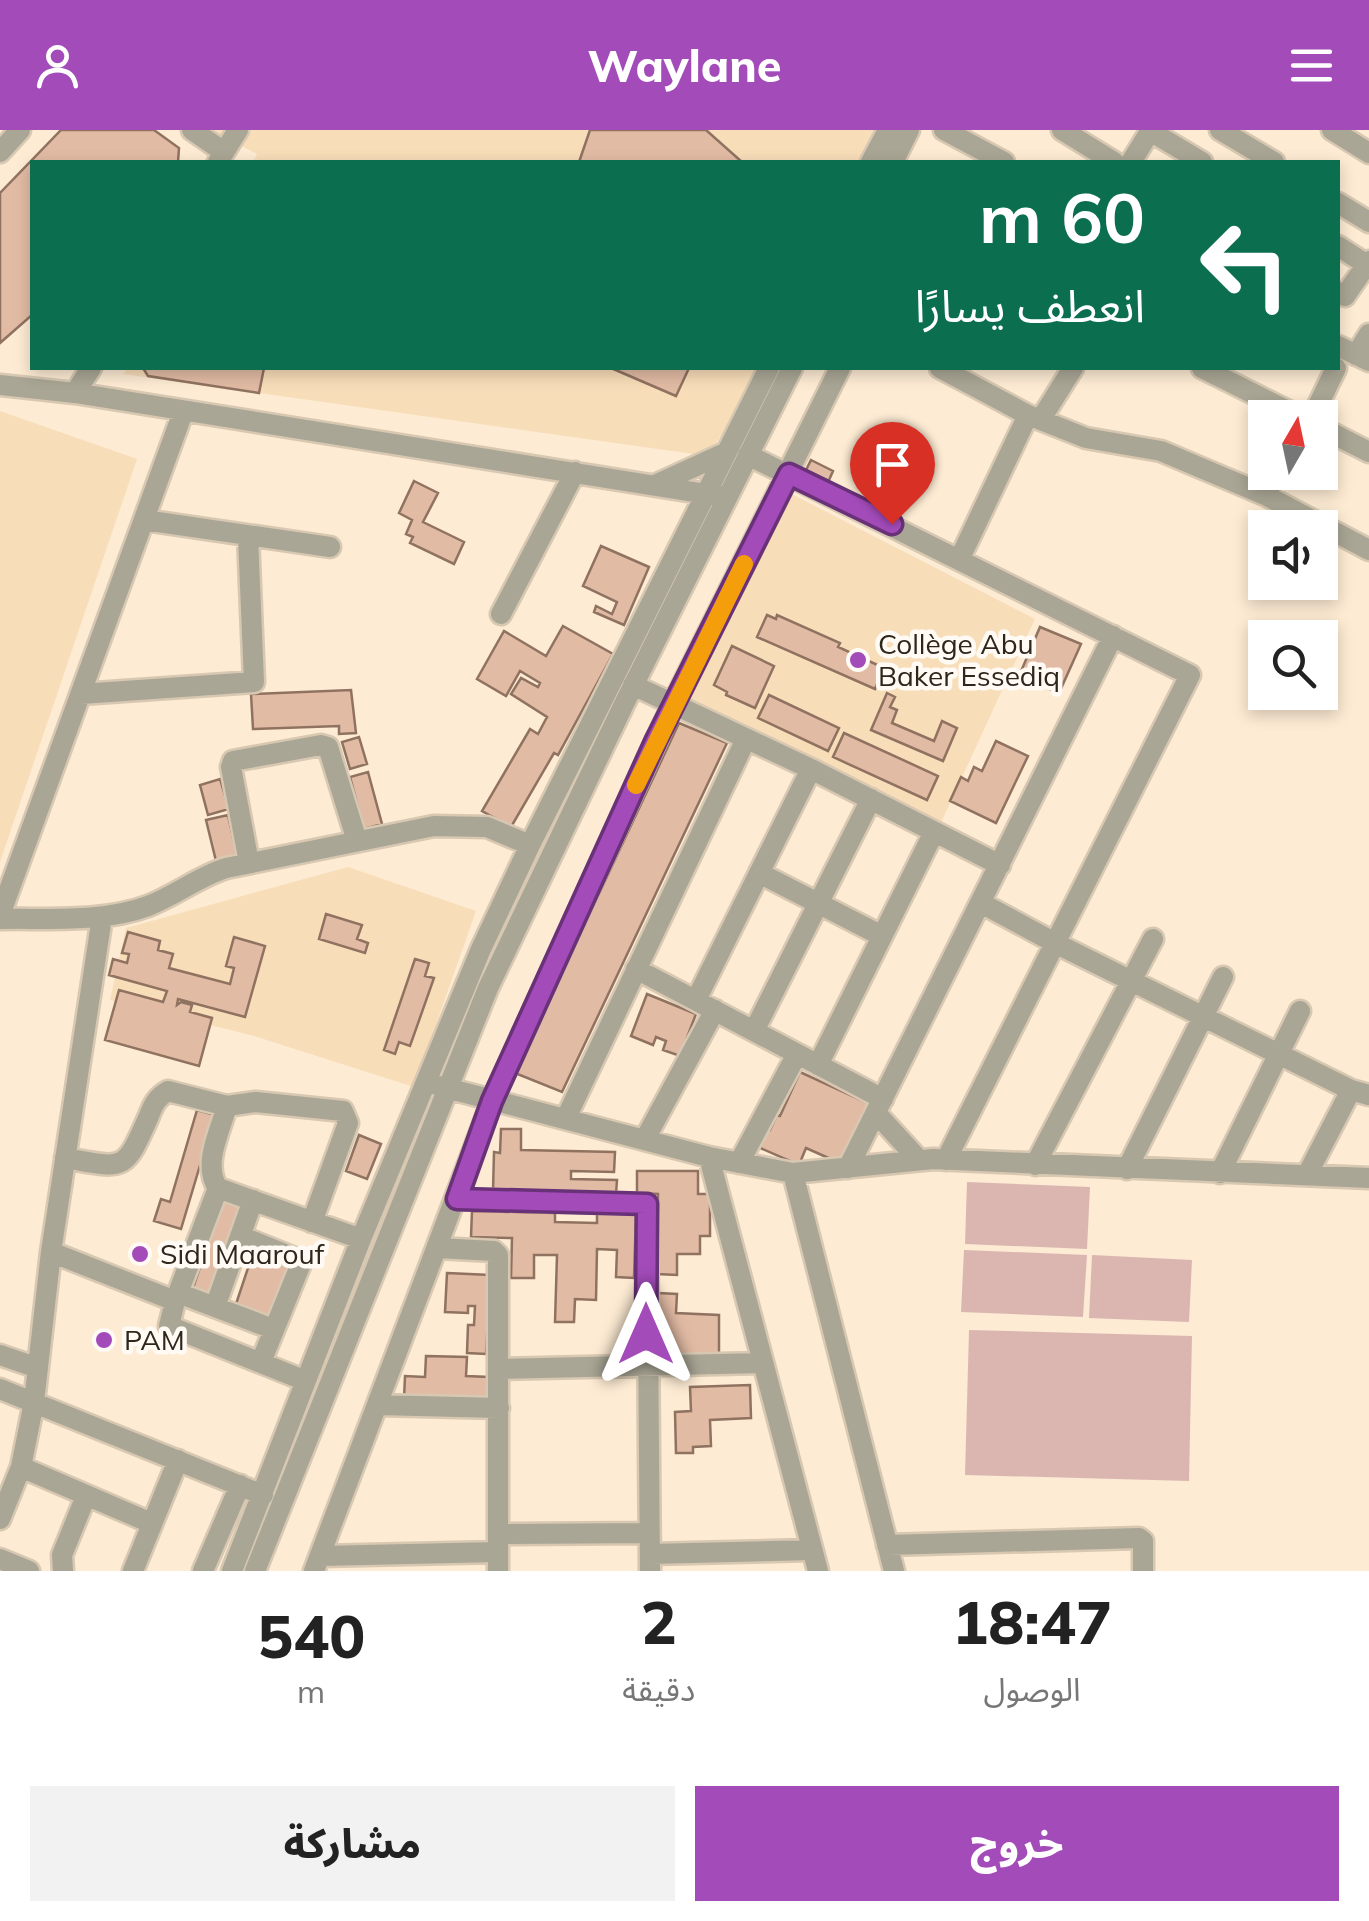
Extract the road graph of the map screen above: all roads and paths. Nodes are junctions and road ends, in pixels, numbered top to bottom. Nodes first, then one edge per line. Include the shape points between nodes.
1 (20, 130) edge
2 (192, 130) edge
3 (238, 130) edge
4 (888, 130) edge
5 (909, 130) edge
6 (1062, 130) edge
7 (1104, 130) edge
8 (1220, 130) edge
9 (1332, 130) edge
10 (1151, 131) edge
11 (957, 133) edge
12 (1092, 149) junction
13 (0, 152) edge
14 (1369, 154) edge
15 (221, 157) edge
16 (872, 160) edge
17 (894, 160) edge
18 (1001, 160) edge
19 (1111, 160) edge
20 (1131, 160) edge
21 (1199, 160) edge
22 (1271, 160) edge
23 (1340, 203) edge
24 (1369, 222) edge
25 (1340, 247) edge
26 (1368, 263) edge
27 (1340, 299) edge
28 (1369, 334) edge
29 (1347, 357) edge
30 (90, 370) edge
31 (768, 370) edge
32 (791, 370) edge
33 (839, 370) edge
34 (944, 370) edge
35 (1071, 370) edge
36 (1207, 370) edge
37 (1340, 370) edge
38 (0, 384) edge
39 (75, 393) junction
40 (1266, 400) edge
41 (1322, 400) edge
42 (183, 412) junction
43 (1035, 417) junction
44 (1338, 436) edge
45 (1369, 452) edge
46 (738, 453) junction
47 (575, 472) junction
48 (789, 474) junction
49 (657, 484) junction
50 (1268, 490) edge
51 (706, 494) junction
52 (1265, 495) junction
53 (728, 497) junction
54 (144, 520) junction
55 (248, 536) junction
56 (330, 547) dead end
57 (1369, 550) edge
58 (960, 558) junction
59 (501, 614) dead end
60 (1113, 636) junction
61 (634, 685) junction
62 (81, 694) junction
63 (673, 704) junction
64 (746, 738) junction
65 (810, 769) junction
66 (871, 799) junction
67 (934, 832) junction
68 (357, 842) junction
69 (530, 844) junction
70 (249, 864) junction
71 (1000, 865) junction
72 (759, 873) junction
73 (817, 903) junction
74 (981, 903) junction
75 (0, 917) edge
76 (102, 917) junction
77 (882, 936) junction
78 (1153, 939) dead end
79 (1057, 944) junction
80 (636, 968) junction
81 (1223, 977) dead end
82 (1131, 981) junction
83 (696, 1000) junction
84 (715, 1010) junction
85 (1300, 1011) dead end
86 (1203, 1018) junction
87 (754, 1031) junction
88 (797, 1054) junction
89 (1279, 1055) junction
90 (818, 1065) junction
91 (438, 1086) junction
92 (1360, 1092) edge
93 (492, 1101) junction
94 (227, 1106) junction
95 (880, 1106) junction
96 (566, 1118) junction
97 (645, 1140) junction
98 (708, 1157) junction
99 (65, 1158) junction
100 (919, 1160) junction
101 (946, 1160) junction
102 (739, 1162) junction
103 (1035, 1165) junction
104 (848, 1168) junction
105 (1127, 1169) junction
106 (792, 1173) junction
107 (1220, 1174) junction
108 (1307, 1175) junction
109 (1369, 1178) edge
110 (218, 1188) junction
111 (457, 1199) junction
112 (253, 1200) junction
113 (312, 1222) junction
114 (240, 1236) junction
115 (361, 1239) junction
116 (438, 1248) junction
117 (51, 1252) junction
118 (176, 1297) junction
119 (215, 1307) junction
120 (273, 1329) junction
121 (0, 1354) edge
122 (260, 1362) junction
123 (763, 1363) junction
124 (646, 1367) junction
125 (38, 1368) junction
126 (500, 1368) junction
127 (306, 1380) junction
128 (0, 1389) edge
129 (34, 1402) junction
130 (378, 1406) junction
131 (499, 1408) junction
132 (178, 1460) junction
133 (21, 1468) junction
134 (240, 1486) junction
135 (273, 1487) junction
136 (86, 1496) junction
137 (0, 1518) edge
138 (151, 1522) junction
139 (887, 1545) junction
140 (498, 1553) edge
141 (650, 1553) edge
142 (0, 1559) edge
143 (815, 1561) edge
144 (317, 1564) edge
145 (29, 1571) edge
146 (63, 1571) edge
147 (133, 1571) edge
148 (203, 1571) edge
149 (232, 1571) edge
150 (255, 1571) edge
151 (894, 1571) edge
152 (1143, 1571) edge

1 - 13 street
2 - 15 street
3 - 15 street
4 - 16 street
5 - 17 street
6 - 12 street
7 - 12 street
8 - 22 street
9 - 14 street
10 - 20 street
10 - 21 street
11 - 18 street
12 - 19 street
23 - 24 street
25 - 26 street
26 - 27 street
28 - 29 street
30 - 39 street
31 - 46 street
32 - 46 street
33 - 48 street
34 - 43 street
35 - 43 street
36 - 40 street
37 - 41 street
38 - 39 street
39 - 42 street
42 - 47 street
42 - 54 street
43 - 52 street via 1103,443 1161,451
43 - 58 street
44 - 45 street
46 - 48 street
46 - 49 street
46 - 51 street
46 - 53 street
47 - 49 street
47 - 59 street
48 - 58 street
48 - 63 street
49 - 51 street
50 - 52 street
51 - 53 street
51 - 69 street
52 - 57 street
53 - 61 street
54 - 55 street
54 - 62 street
55 - 56 street
55 - 62 street via 254,682
58 - 60 street
60 - 71 street
60 - 79 street via 1190,678
61 - 63 street
61 - 91 street
62 - 75 street
63 - 64 street
63 - 93 street
64 - 65 street
64 - 80 street
65 - 66 street
65 - 72 street
66 - 67 street
66 - 73 street
67 - 71 street
67 - 77 street
68 - 69 street via 464,824
68 - 70 street
68 - 70 street via 328,747 233,762
69 - 91 street via 481,949
70 - 76 street
71 - 74 street
72 - 73 street
72 - 83 street
73 - 77 street
73 - 87 street
74 - 79 street
74 - 95 street
75 - 76 street
76 - 99 street
77 - 90 street
78 - 82 street
79 - 82 street
79 - 101 street
80 - 83 street
80 - 96 street
81 - 86 street
82 - 86 street
82 - 103 street
83 - 84 street
84 - 87 street
84 - 97 street
85 - 89 street
86 - 89 street
86 - 105 street
87 - 88 street
88 - 90 street
88 - 102 street
89 - 92 street
89 - 107 street
90 - 95 street
91 - 93 street
91 - 115 street
91 - 135 street
92 - 108 street
93 - 96 street
93 - 111 street
94 - 99 street via 168,1092 156,1099 130,1158 108,1165
94 - 110 street via 210,1171
94 - 113 street via 256,1102 346,1114
95 - 100 street
95 - 104 street
96 - 97 street
97 - 98 street
98 - 102 street
98 - 123 street
99 - 117 street
100 - 101 street
100 - 104 street
101 - 103 street
102 - 106 street
103 - 105 street
104 - 106 street
105 - 107 street
106 - 139 street
107 - 108 street
108 - 109 street
110 - 112 street
110 - 118 street
111 - 116 street
111 - 124 street via 647,1204
112 - 113 street
112 - 114 street
113 - 115 street
114 - 119 street
114 - 120 street via 302,1260
115 - 127 street
116 - 126 street via 497,1252
116 - 130 street
117 - 118 street
117 - 125 street
118 - 119 street
118 - 122 street via 170,1328
119 - 120 street
120 - 122 street
121 - 125 street
122 - 127 street
123 - 124 street
123 - 143 street
124 - 126 street
124 - 141 street
125 - 129 street
126 - 131 street
127 - 135 street
128 - 129 street
129 - 132 street
129 - 133 street
130 - 131 street
130 - 144 street
131 - 140 street
132 - 134 street
132 - 138 street
133 - 136 street
133 - 137 street
134 - 135 street
134 - 148 street
135 - 149 street
135 - 150 street
136 - 138 street
136 - 146 street via 62,1556
138 - 147 street
139 - 151 street
139 - 152 street via 1139,1538
140 - 141 street
140 - 144 street
141 - 143 street
142 - 145 street

